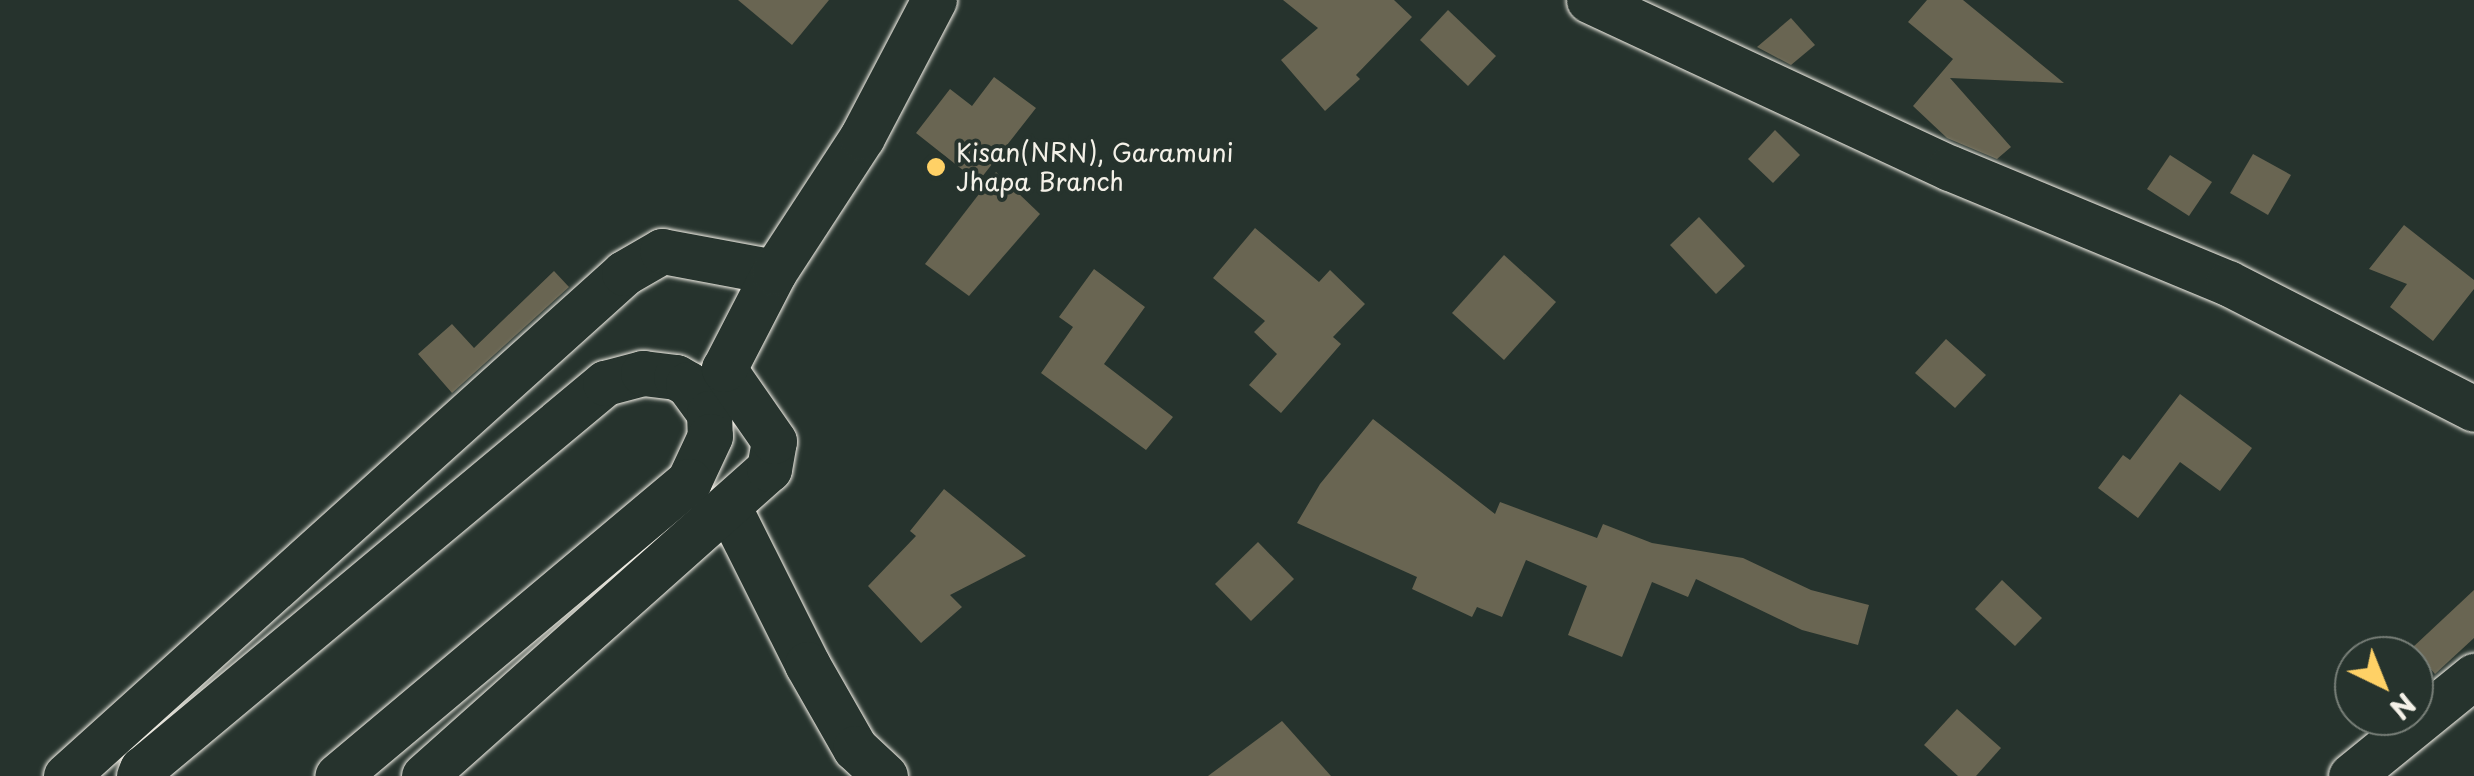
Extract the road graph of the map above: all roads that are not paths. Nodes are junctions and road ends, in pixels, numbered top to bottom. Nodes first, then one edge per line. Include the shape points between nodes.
1 (934, 0) edge
2 (1589, 0) edge
3 (774, 272) junction
4 (2474, 408) edge
5 (728, 506) junction
6 (2474, 676) edge
7 (66, 776) edge
8 (139, 776) edge
9 (338, 776) edge
10 (424, 776) edge
11 (885, 776) edge
12 (2351, 776) edge

1 - 3 street via 862,138
2 - 4 street via 1950,168 2228,284
3 - 5 street via 724,369 774,441 769,469
3 - 7 street via 662,251 624,273
5 - 10 street
5 - 11 street via 807,664 856,748
6 - 12 street
8 - 9 street via 605,383 643,373 688,384 708,413 710,436 689,481

